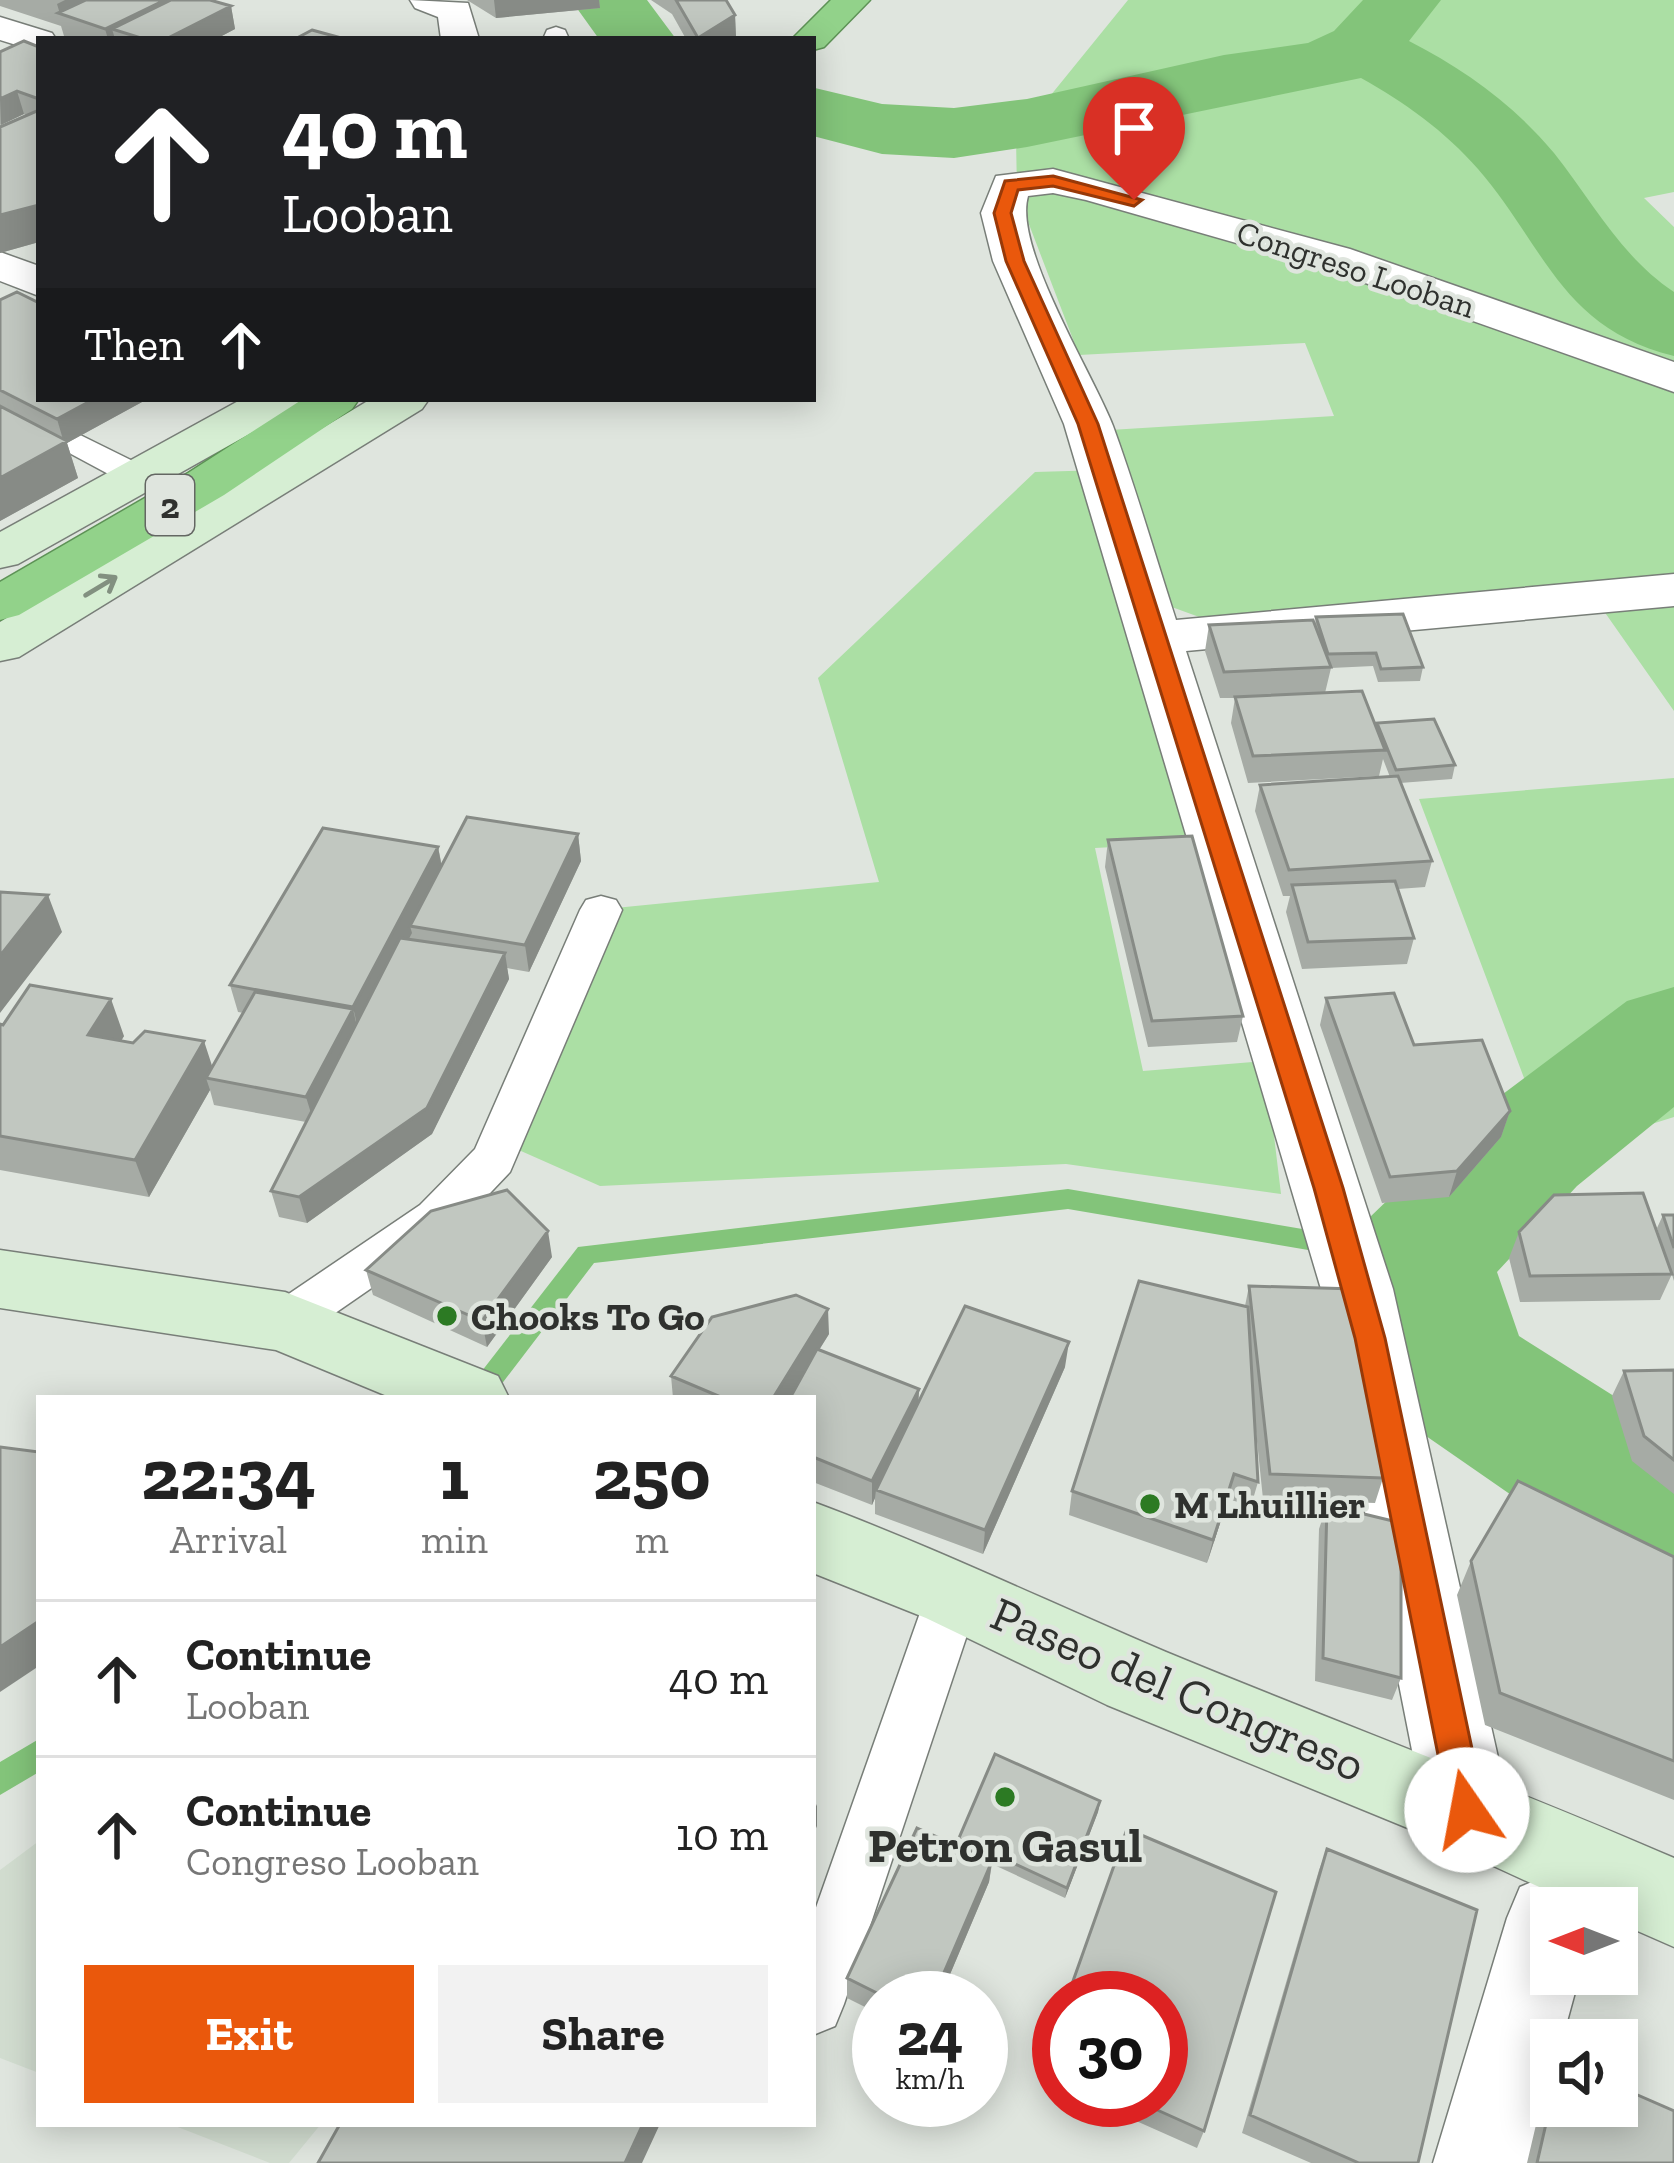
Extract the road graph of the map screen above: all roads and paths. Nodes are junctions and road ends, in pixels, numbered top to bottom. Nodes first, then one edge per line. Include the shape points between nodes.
1 (428, 0) edge
2 (853, 0) edge
3 (0, 28) edge
4 (459, 36) edge
5 (814, 36) edge
6 (36, 40) edge
7 (36, 254) edge
8 (0, 265) edge
9 (36, 282) edge
10 (36, 285) edge
11 (0, 304) edge
12 (1674, 378) edge
13 (273, 402) edge
14 (330, 402) edge
15 (401, 402) edge
16 (72, 441) edge
17 (140, 477) junction
18 (0, 553) edge
19 (1674, 590) edge
20 (0, 604) edge
21 (1154, 638) junction
22 (0, 645) edge
23 (601, 910) dead end
24 (0, 1279) edge
25 (285, 1322) junction
26 (448, 1388) edge
27 (816, 1538) edge
28 (955, 1593) junction
29 (1467, 1810) junction
30 (1550, 1887) edge
31 (1638, 1900) edge
32 (1674, 1903) edge
33 (1530, 1992) edge
34 (816, 1995) edge
35 (1481, 2163) edge

1 - 4 street via 455,11
2 - 5 highway
3 - 6 street
7 - 8 street
8 - 9 street
10 - 11 lane
12 - 21 street, Congreso Looban via 1335,258 1093,189 1053,181 1011,185 1002,213 1015,261 1088,424
13 - 17 main road
14 - 20 highway, 2
22 -> 15 main road
16 - 17 lane
17 - 18 main road
19 - 21 street
21 - 29 street, Congreso Looban via 1358,1289
23 - 25 lane via 494,1159 437,1218
24 - 25 main road
25 - 26 main road
27 - 28 main road, Paseo del Congreso
28 - 29 main road, Paseo del Congreso via 1136,1678
28 - 34 lane
29 - 30 main road, Paseo del Congreso
31 - 32 main road, Paseo del Congreso
33 - 35 street

